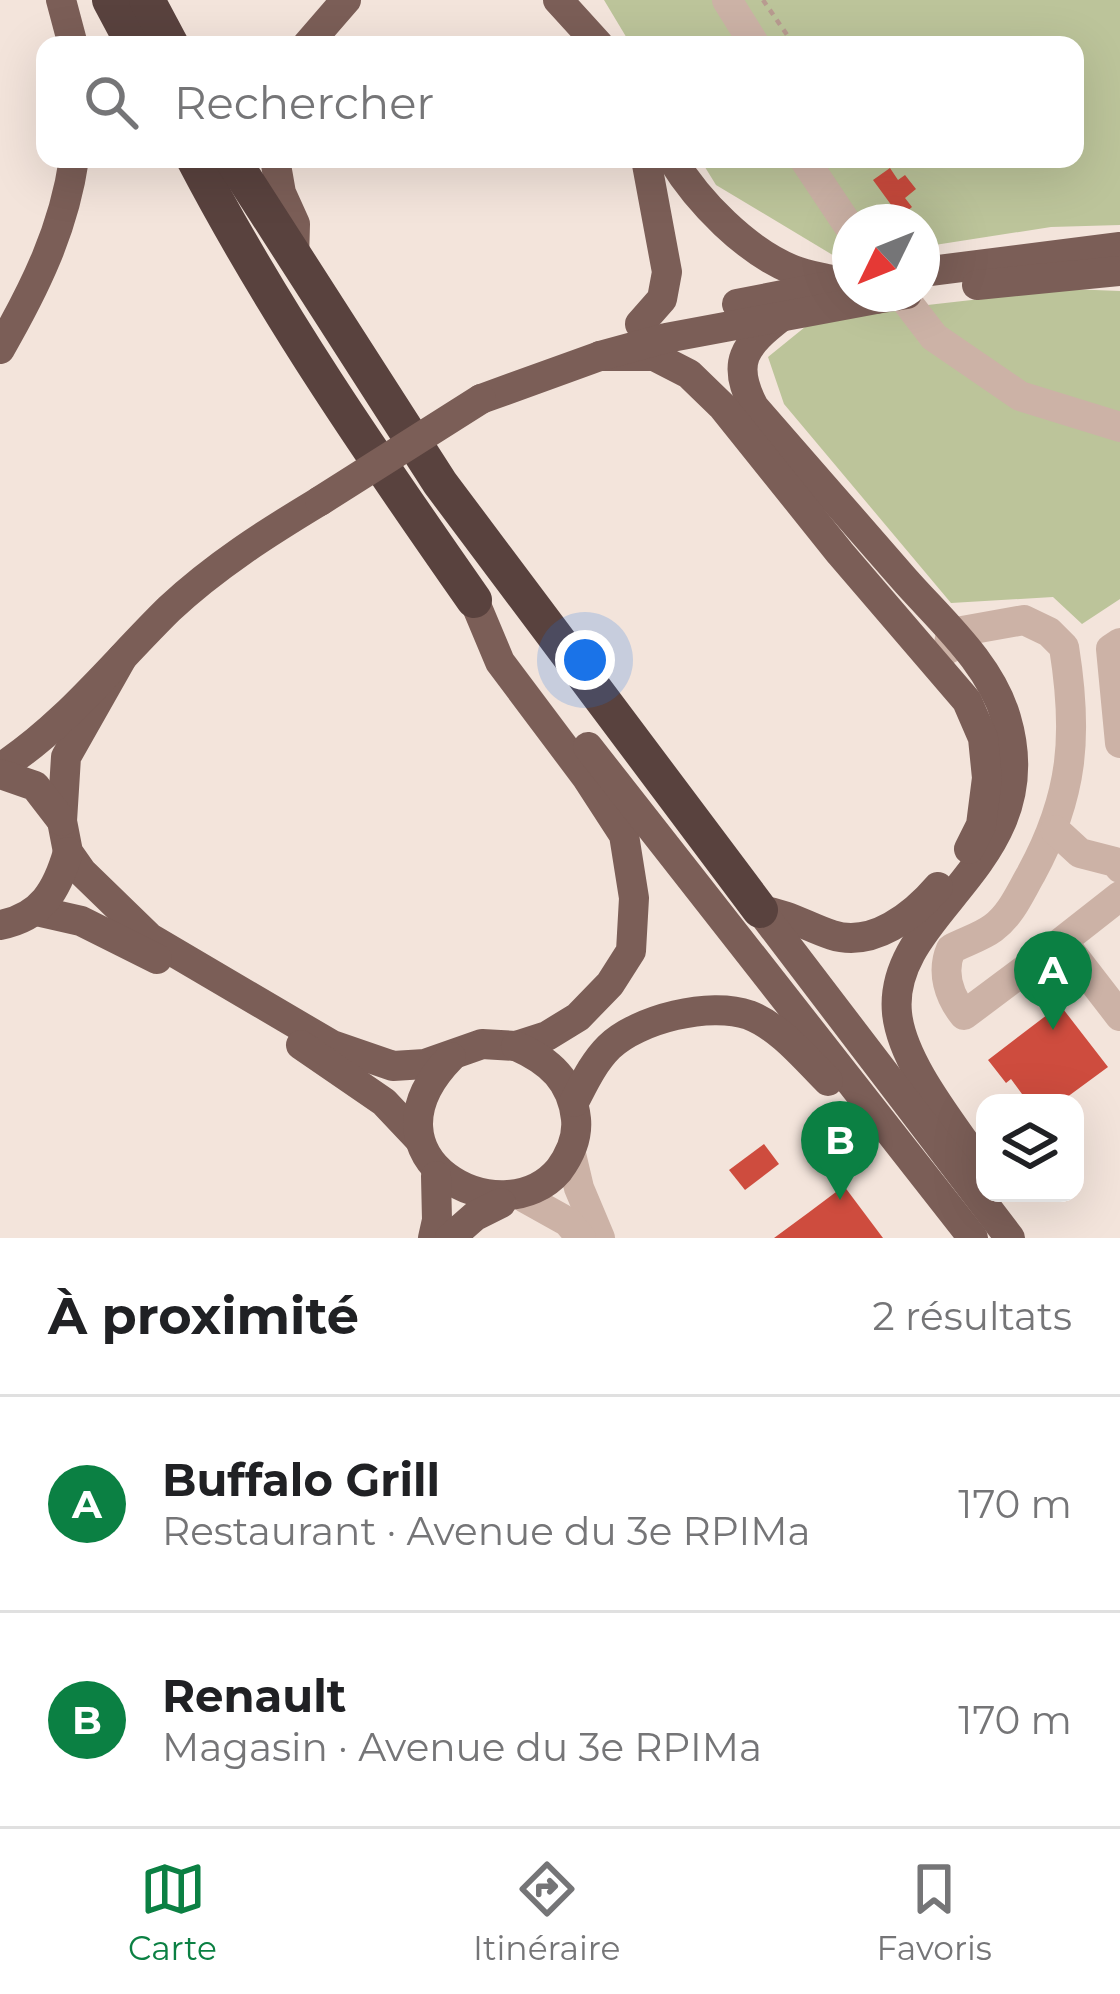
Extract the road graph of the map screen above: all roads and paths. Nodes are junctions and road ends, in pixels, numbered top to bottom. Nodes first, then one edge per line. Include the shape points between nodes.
1 (62, 0) edge
2 (110, 0) edge
3 (147, 0) edge
4 (346, 0) edge
5 (558, 0) edge
6 (727, 0) edge
7 (763, 0) edge
8 (71, 36) edge
9 (129, 36) edge
10 (166, 36) edge
11 (315, 36) edge
12 (591, 36) edge
13 (749, 36) edge
14 (788, 36) edge
15 (73, 168) edge
16 (199, 168) edge
17 (238, 168) edge
18 (277, 168) edge
19 (648, 168) edge
20 (678, 168) edge
21 (810, 168) edge
22 (834, 204) edge
23 (1120, 247) edge
24 (294, 259) junction
25 (1120, 271) edge
26 (832, 279) edge
27 (940, 279) edge
28 (940, 281) edge
29 (832, 296) edge
30 (832, 302) edge
31 (903, 312) edge
32 (782, 317) junction
33 (640, 324) junction
34 (0, 349) edge
35 (600, 356) junction
36 (481, 399) junction
37 (1120, 427) edge
38 (474, 600) junction
39 (1120, 643) edge
40 (122, 658) junction
41 (956, 658) junction
42 (1074, 707) junction
43 (1116, 707) junction
44 (1120, 743) edge
45 (0, 771) edge
46 (1055, 830) junction
47 (65, 836) junction
48 (1120, 868) edge
49 (1120, 896) edge
50 (760, 910) junction
51 (37, 911) junction
52 (0, 925) edge
53 (1055, 947) junction
54 (1120, 1016) edge
55 (516, 1046) junction
56 (451, 1057) junction
57 (574, 1102) junction
58 (418, 1138) junction
59 (571, 1154) junction
60 (976, 1158) edge
61 (436, 1176) junction
62 (513, 1201) junction
63 (1005, 1202) edge
64 (433, 1238) edge
65 (450, 1238) edge
66 (580, 1238) edge
67 (600, 1238) edge
68 (971, 1238) edge
69 (1010, 1238) edge
70 (1028, 1238) edge

1 - 8 main road
2 - 9 highway
3 - 10 highway
4 - 11 main road
5 - 12 main road
6 - 13 street
7 - 14 path
15 - 34 main road via 39,280
16 - 38 highway via 352,424
17 - 24 highway
18 - 24 main road via 295,224
19 - 33 main road via 668,272 662,299
20 - 26 main road via 755,248
21 - 22 street
23 - 27 main road
24 - 50 highway via 440,483
25 - 28 main road
29 - 33 main road
30 - 32 main road
31 - 37 street via 1020,396
32 - 35 main road
32 - 41 main road via 752,340 742,384
33 - 36 main road via 575,347
35 - 36 main road
35 - 41 main road via 654,356 689,374 840,554
36 - 40 main road, bridge via 246,546
38 - 55 main road via 500,662 624,835 634,898 632,951 610,984 578,1017
38 - 68 main road
39 - 43 street via 1111,649
40 - 45 main road
40 - 47 main road via 66,757
41 - 42 street via 1024,620 1064,647
41 - 50 main road via 983,738 987,778 981,825 967,853 915,914 874,933 836,937 792,915
41 - 60 main road via 992,685 1006,718 1013,786 985,856 904,963 897,1018 918,1070
42 - 43 street
42 - 46 street
43 - 44 street
45 - 47 main road via 34,786
46 - 48 street via 1080,853
46 - 53 street via 1011,910 951,949 945,963 952,1000 964,1015
47 - 51 main road via 58,886
47 - 56 main road via 98,891 150,938 332,1045 393,1066
49 - 53 street
50 - 69 main road
51 - 52 main road
51 - 58 main road via 81,921 236,1004 384,1102
53 - 54 street via 1069,950
55 - 56 main road via 482,1044
55 - 57 main road via 542,1057
56 - 58 main road via 418,1107
57 - 59 main road
57 - 68 main road via 611,1044 654,1022 706,1008 749,1016 787,1040
58 - 61 main road
59 - 62 main road via 552,1181
59 - 67 street
61 - 62 main road via 466,1197
61 - 64 main road
62 - 65 main road via 475,1216
62 - 66 street via 568,1222
63 - 70 main road

